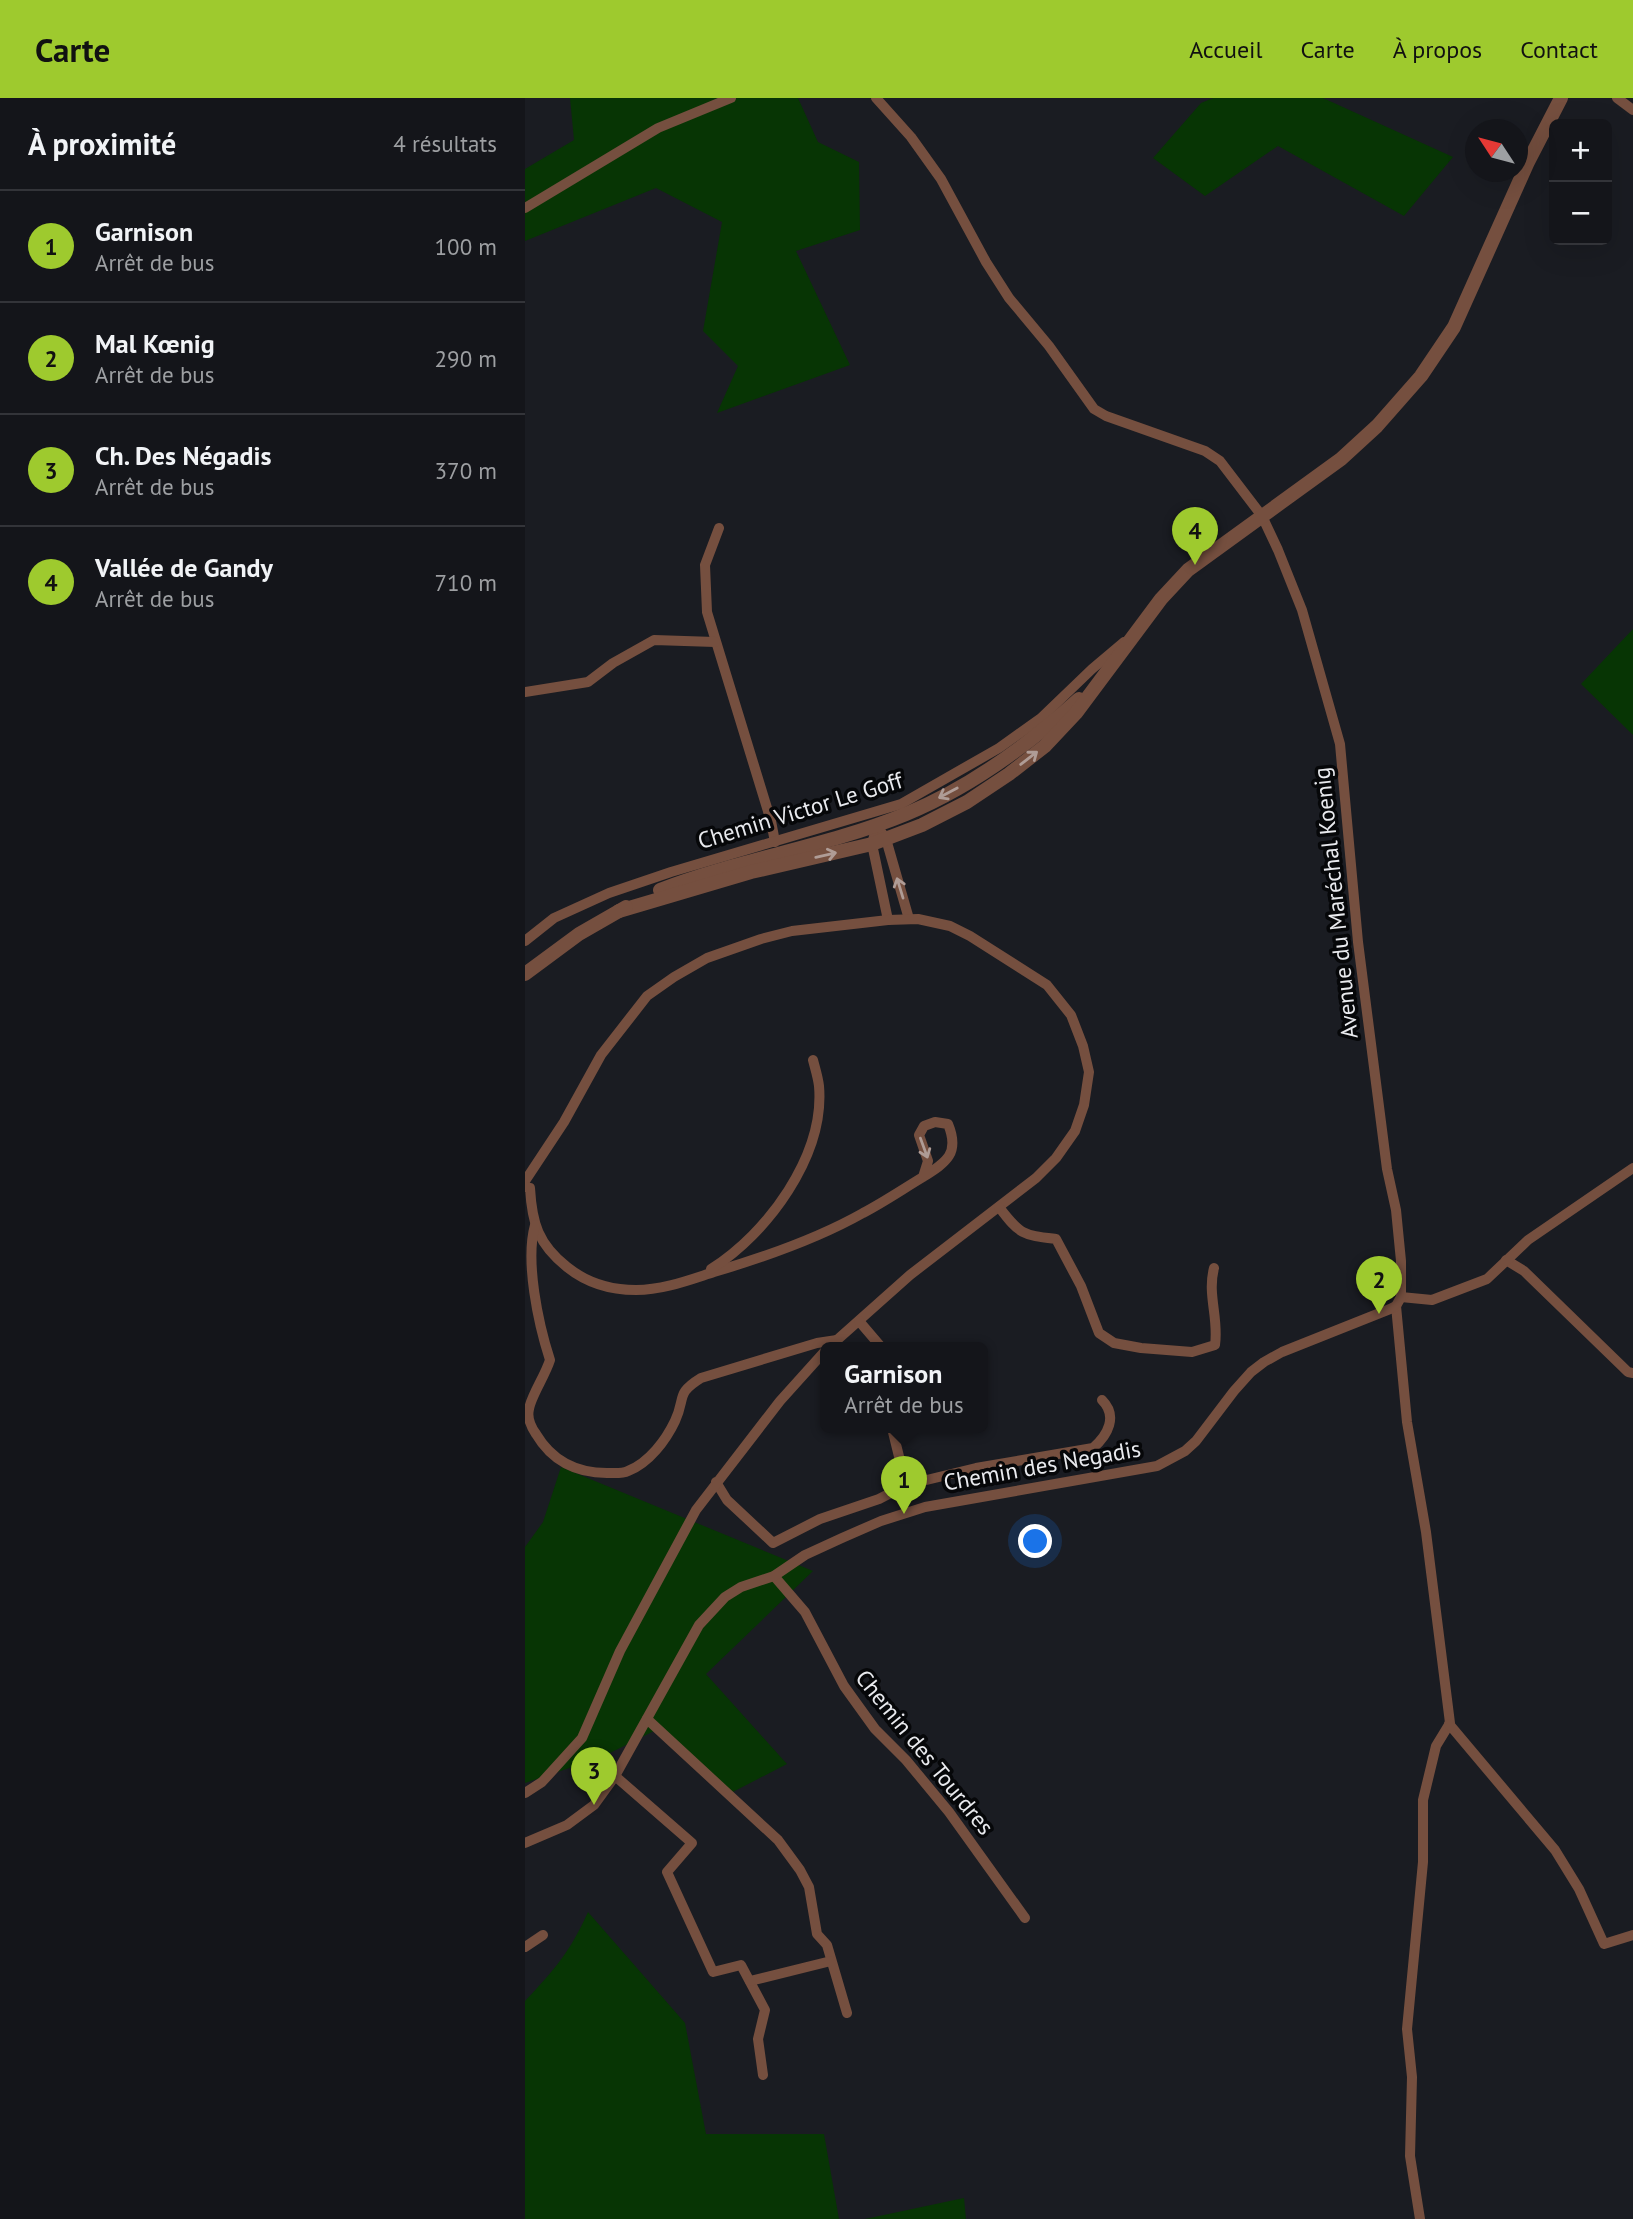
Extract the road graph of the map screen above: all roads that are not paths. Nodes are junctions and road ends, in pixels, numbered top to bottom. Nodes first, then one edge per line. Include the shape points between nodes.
1 (731, 98) edge
2 (876, 98) edge
3 (1560, 98) edge
4 (1617, 98) edge
5 (1633, 110) edge
6 (525, 208) edge
7 (1262, 516) junction
8 (719, 528) dead end
9 (1134, 634) junction
10 (715, 642) junction
11 (1100, 679) junction
12 (525, 692) edge
13 (877, 825) junction
14 (879, 841) junction
15 (775, 842) junction
16 (619, 911) junction
17 (909, 919) junction
18 (888, 920) junction
19 (525, 941) edge
20 (525, 974) edge
21 (813, 1060) dead end
22 (1633, 1168) edge
23 (923, 1177) junction
24 (525, 1181) edge
25 (525, 1187) edge
26 (999, 1207) junction
27 (535, 1226) junction
28 (1506, 1260) junction
29 (1214, 1268) dead end
30 (696, 1278) junction
31 (1398, 1301) junction
32 (859, 1321) junction
33 (835, 1342) edge
34 (877, 1342) edge
35 (820, 1344) edge
36 (820, 1357) edge
37 (1633, 1373) edge
38 (1102, 1400) dead end
39 (893, 1433) edge
40 (716, 1482) junction
41 (905, 1485) junction
42 (774, 1576) junction
43 (647, 1719) junction
44 (1449, 1724) junction
45 (615, 1776) junction
46 (525, 1793) edge
47 (525, 1843) edge
48 (1025, 1918) dead end
49 (1633, 1935) edge
50 (543, 1936) dead end
51 (525, 1947) edge
52 (831, 1961) junction
53 (750, 1981) junction
54 (847, 2013) dead end
55 (763, 2075) dead end
56 (1420, 2219) edge

1 - 6 street via 658,128
2 - 7 street, Avenue du Maréchal Koenig via 941,179 1009,298 1094,409 1205,451 1232,474
3 - 7 street via 1454,327 1421,376 1341,458
4 - 5 street
7 - 9 street via 1188,570
7 - 31 street, Avenue du Maréchal Koenig via 1302,610 1340,744 1358,942 1396,1210 1401,1261
8 - 10 street via 705,565 707,612
9 - 11 street
9 - 15 street, Chemin Victor Le Goff via 1041,718 957,773 901,804
10 - 12 street via 654,640 588,682
10 - 15 street
11 -> 13 street via 995,765 952,791
14 -> 11 street via 967,802 1009,774 1045,746
13 - 14 street
13 - 16 street via 692,877
16 -> 14 street
17 -> 14 street
14 - 18 street
15 - 19 street, Chemin Victor Le Goff via 609,893 554,918
16 - 20 street
17 - 18 street
17 - 26 street via 950,926 1047,985 1071,1014 1083,1046 1089,1072 1075,1131 1056,1158
18 - 24 street via 761,939 707,958 647,996 601,1055
21 - 30 street via 818,1108 799,1174 766,1221 720,1263
22 - 28 street
23 -> 23 street via 952,1152 953,1137 947,1124 924,1126 919,1135 928,1161
23 - 30 street via 862,1214 804,1241
25 - 27 street via 530,1188
26 - 29 street via 1027,1236 1056,1239 1099,1333 1114,1343 1192,1352 1215,1345 1210,1283
26 - 32 street
27 - 30 street via 556,1258 591,1283 638,1290
27 - 35 street via 527,1242 530,1288 549,1360 528,1410 531,1426 545,1449 580,1470 627,1472 643,1462 657,1450 676,1420 686,1387 701,1378
28 - 31 street via 1487,1279 1444,1296
28 - 37 street via 1524,1271
31 - 42 street, Chemin des Negadis via 1265,1362 1234,1391 1196,1441 1157,1466 925,1507 842,1538
31 - 44 street, Avenue du Maréchal Koenig via 1407,1422 1435,1595
32 - 33 street
32 - 34 street
36 - 40 street
38 - 41 street via 1108,1405 1111,1423 1093,1448
39 - 41 street
40 - 41 street via 727,1500 773,1542
40 - 46 street via 655,1584 582,1738 543,1782
42 - 43 street, Chemin des Negadis via 741,1587 711,1610
42 - 48 street, Chemin des Tourdres via 805,1612 844,1686 875,1729 949,1812
43 - 45 street, Chemin des Negadis
43 - 52 street via 778,1840 809,1886 817,1934 827,1945
44 - 49 street via 1555,1850 1604,1944
44 - 56 street via 1436,1746 1423,1800 1423,1862 1407,2029 1412,2077 1410,2156
45 - 47 street, Chemin des Negadis via 582,1815
45 - 53 street via 692,1843 667,1872 713,1972 741,1965
50 - 51 street
52 - 53 street
52 - 54 street
53 - 55 street via 765,2010 758,2039

